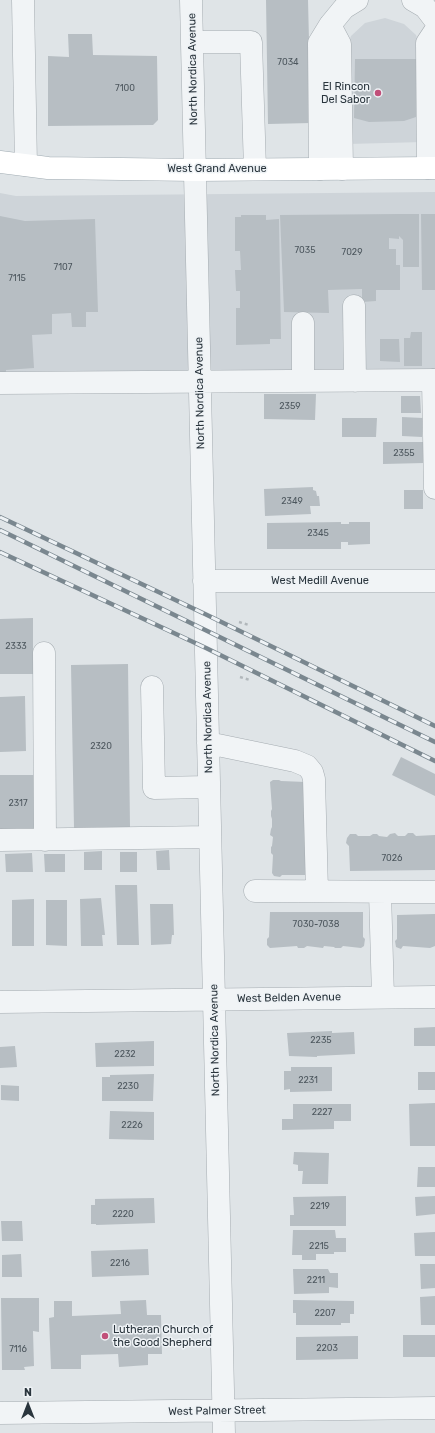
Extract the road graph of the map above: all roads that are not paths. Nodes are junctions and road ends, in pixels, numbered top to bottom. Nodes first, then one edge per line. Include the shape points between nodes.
1 (23, 0) edge
2 (191, 0) edge
3 (357, 0) edge
4 (412, 0) edge
5 (435, 20) edge
6 (330, 25) junction
7 (435, 31) edge
8 (192, 42) junction
9 (0, 162) edge
10 (26, 166) junction
11 (432, 168) edge
12 (255, 169) junction
13 (320, 169) junction
14 (342, 169) junction
15 (195, 170) junction
16 (354, 306) dead end
17 (303, 323) dead end
18 (434, 380) edge
19 (200, 381) junction
20 (303, 381) junction
21 (355, 381) junction
22 (0, 383) edge
23 (435, 488) edge
24 (204, 581) junction
25 (435, 581) edge
26 (44, 653) dead end
27 (152, 686) dead end
28 (208, 743) junction
29 (209, 787) junction
30 (210, 837) junction
31 (0, 840) edge
32 (45, 840) junction
33 (255, 891) dead end
34 (317, 891) junction
35 (380, 892) junction
36 (435, 892) edge
37 (435, 996) edge
38 (383, 997) junction
39 (214, 1000) junction
40 (0, 1002) edge
41 (435, 1408) edge
42 (224, 1411) junction
43 (0, 1413) edge
44 (224, 1433) edge

1 - 10 street
2 - 8 street, North Nordica Avenue
3 - 6 street via 344,8
4 - 5 street via 425,7
6 - 13 street via 319,43
6 - 14 street via 340,44
7 - 11 street via 427,43
8 - 12 street via 251,42
8 - 15 street, North Nordica Avenue
9 - 10 main road, West Grand Avenue
10 - 15 main road, West Grand Avenue
11 - 14 main road, West Grand Avenue
12 - 13 main road, West Grand Avenue
12 - 15 main road, West Grand Avenue
13 - 14 main road, West Grand Avenue
15 - 19 street, North Nordica Avenue
16 - 21 street
17 - 20 street
18 - 21 street
18 - 23 street
19 - 20 street
19 - 22 street
19 - 24 street, North Nordica Avenue
20 - 21 street
24 - 25 street, West Medill Avenue
24 - 28 street, North Nordica Avenue
26 - 32 street
27 - 29 street via 154,788
28 - 29 street, North Nordica Avenue
28 - 34 street via 295,761 307,766 312,772
29 - 30 street, North Nordica Avenue
30 - 32 street
30 - 39 street, North Nordica Avenue
31 - 32 street
33 - 34 street
34 - 35 street
35 - 36 street
35 - 38 street
37 - 38 street, West Belden Avenue
38 - 39 street, West Belden Avenue
39 - 40 street, West Belden Avenue
39 - 42 street, North Nordica Avenue
41 - 42 street, West Palmer Street
42 - 43 street, West Palmer Street
42 - 44 street, North Nordica Avenue

